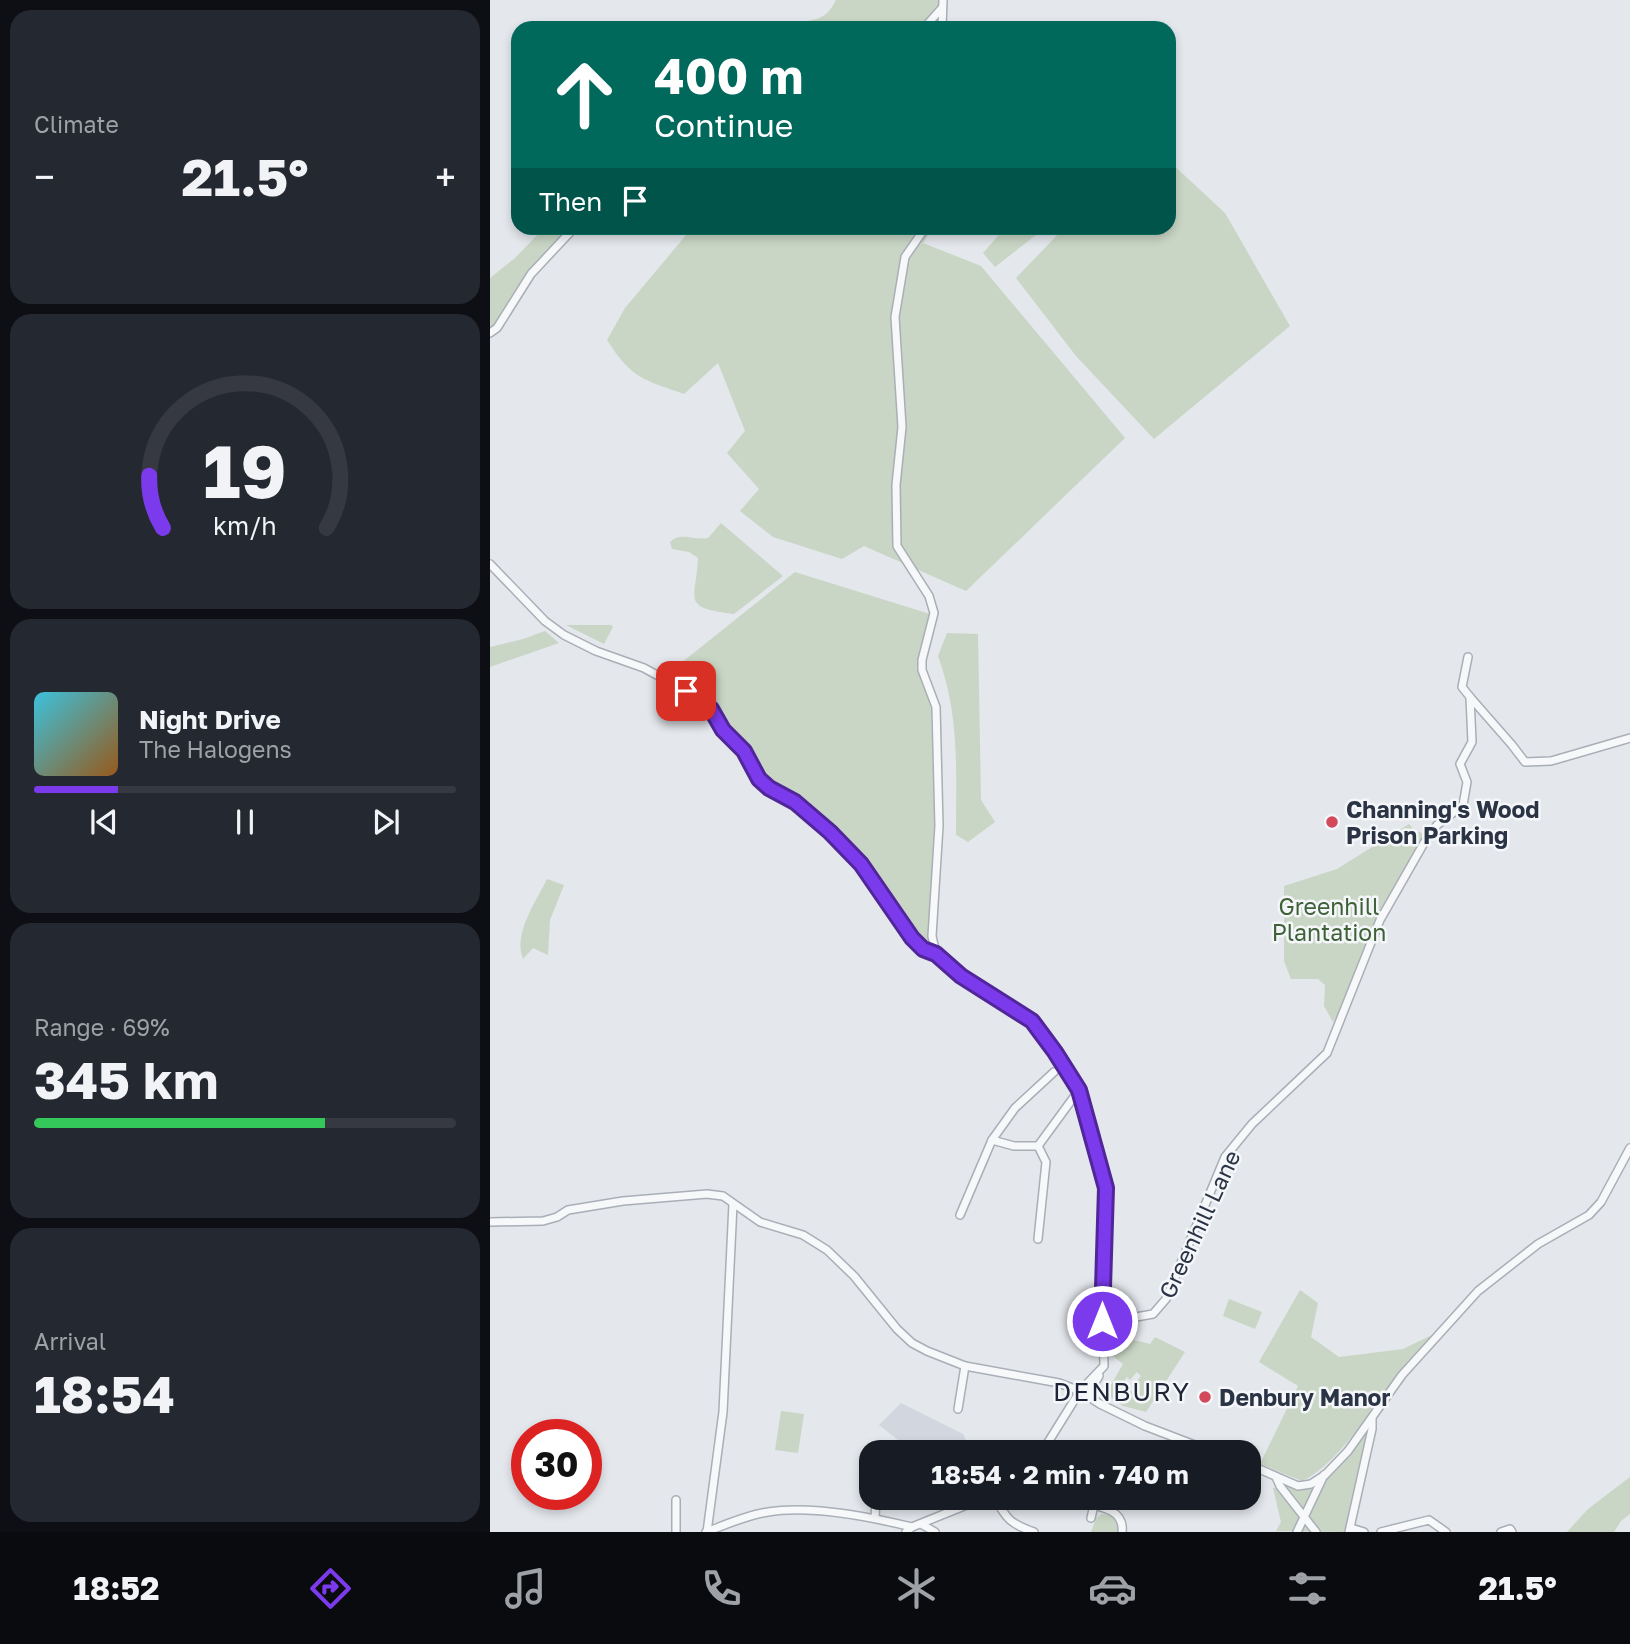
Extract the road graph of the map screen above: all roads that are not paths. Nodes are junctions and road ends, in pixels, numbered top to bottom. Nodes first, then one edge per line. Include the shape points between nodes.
1 (943, 0) edge
2 (941, 9) junction
3 (930, 21) edge
4 (942, 21) edge
5 (567, 235) edge
6 (920, 235) edge
7 (490, 333) edge
8 (490, 564) edge
9 (1468, 657) dead end
10 (1470, 697) junction
11 (1630, 738) edge
12 (936, 954) junction
13 (1054, 1072) dead end
14 (1079, 1090) junction
15 (992, 1140) junction
16 (1038, 1146) junction
17 (1630, 1148) edge
18 (1627, 1159) edge
19 (733, 1204) junction
20 (960, 1215) dead end
21 (490, 1222) edge
22 (1038, 1239) dead end
23 (1102, 1323) junction
24 (965, 1366) junction
25 (1104, 1366) junction
26 (1080, 1391) junction
27 (1087, 1396) junction
28 (958, 1409) dead end
29 (1372, 1419) junction
30 (1049, 1440) edge
31 (1182, 1440) edge
32 (1261, 1470) edge
33 (1325, 1475) junction
34 (1276, 1476) junction
35 (676, 1500) dead end
36 (875, 1510) edge
37 (956, 1510) edge
38 (1001, 1510) edge
39 (1093, 1510) edge
40 (1107, 1510) edge
41 (875, 1518) junction
42 (1091, 1518) dead end
43 (1304, 1518) junction
44 (913, 1528) edge
45 (1350, 1530) edge
46 (676, 1532) edge
47 (706, 1532) edge
48 (935, 1532) edge
49 (1034, 1532) edge
50 (1122, 1532) edge
51 (1297, 1532) edge
52 (1316, 1532) edge
53 (1364, 1532) edge
54 (1381, 1532) edge
55 (1446, 1532) edge
56 (1501, 1532) edge
57 (1512, 1532) edge

1 - 2 street
2 - 3 street
2 - 4 street
5 - 7 street via 531,274
6 - 12 street via 905,257 894,317 902,427 895,485 897,546 929,596 934,613 922,670 936,707 939,826 932,936
8 - 12 street via 564,635 644,668 711,709 759,779 830,832 861,864 912,938
9 - 10 street via 1462,687
10 - 11 street via 1525,762 1550,761
10 - 23 street, Greenhill Lane via 1472,742 1460,764 1467,782 1463,805 1423,843 1380,920 1327,1053 1252,1124 1225,1157 1166,1299 1153,1314
12 - 14 street via 961,976 1032,1021
13 - 15 street via 1014,1108
14 - 16 street
14 - 23 street via 1106,1188
15 - 16 street
15 - 20 street
16 - 22 street via 1046,1162
17 - 18 street
18 - 29 street via 1589,1215 1538,1244 1478,1291 1402,1375
19 - 21 street via 723,1196 707,1194 581,1207 543,1221
19 - 24 street via 760,1222 803,1235 827,1250 912,1343
19 - 47 street via 723,1412
23 - 25 street
24 - 26 street
24 - 28 street
25 - 26 street
25 - 27 street
26 - 27 street
26 - 30 street
27 - 31 street
29 - 33 street
29 - 45 street
32 - 34 street
33 - 34 street via 1298,1486
33 - 43 street
34 - 43 street
35 - 46 street
36 - 41 street
37 - 44 street
38 - 49 street via 1014,1525
39 - 42 street
40 - 50 street via 1117,1514
41 - 44 street
41 - 47 street via 768,1511
43 - 51 street
43 - 52 street
44 - 48 street
45 - 53 street
54 - 55 street via 1429,1520
56 - 57 street

